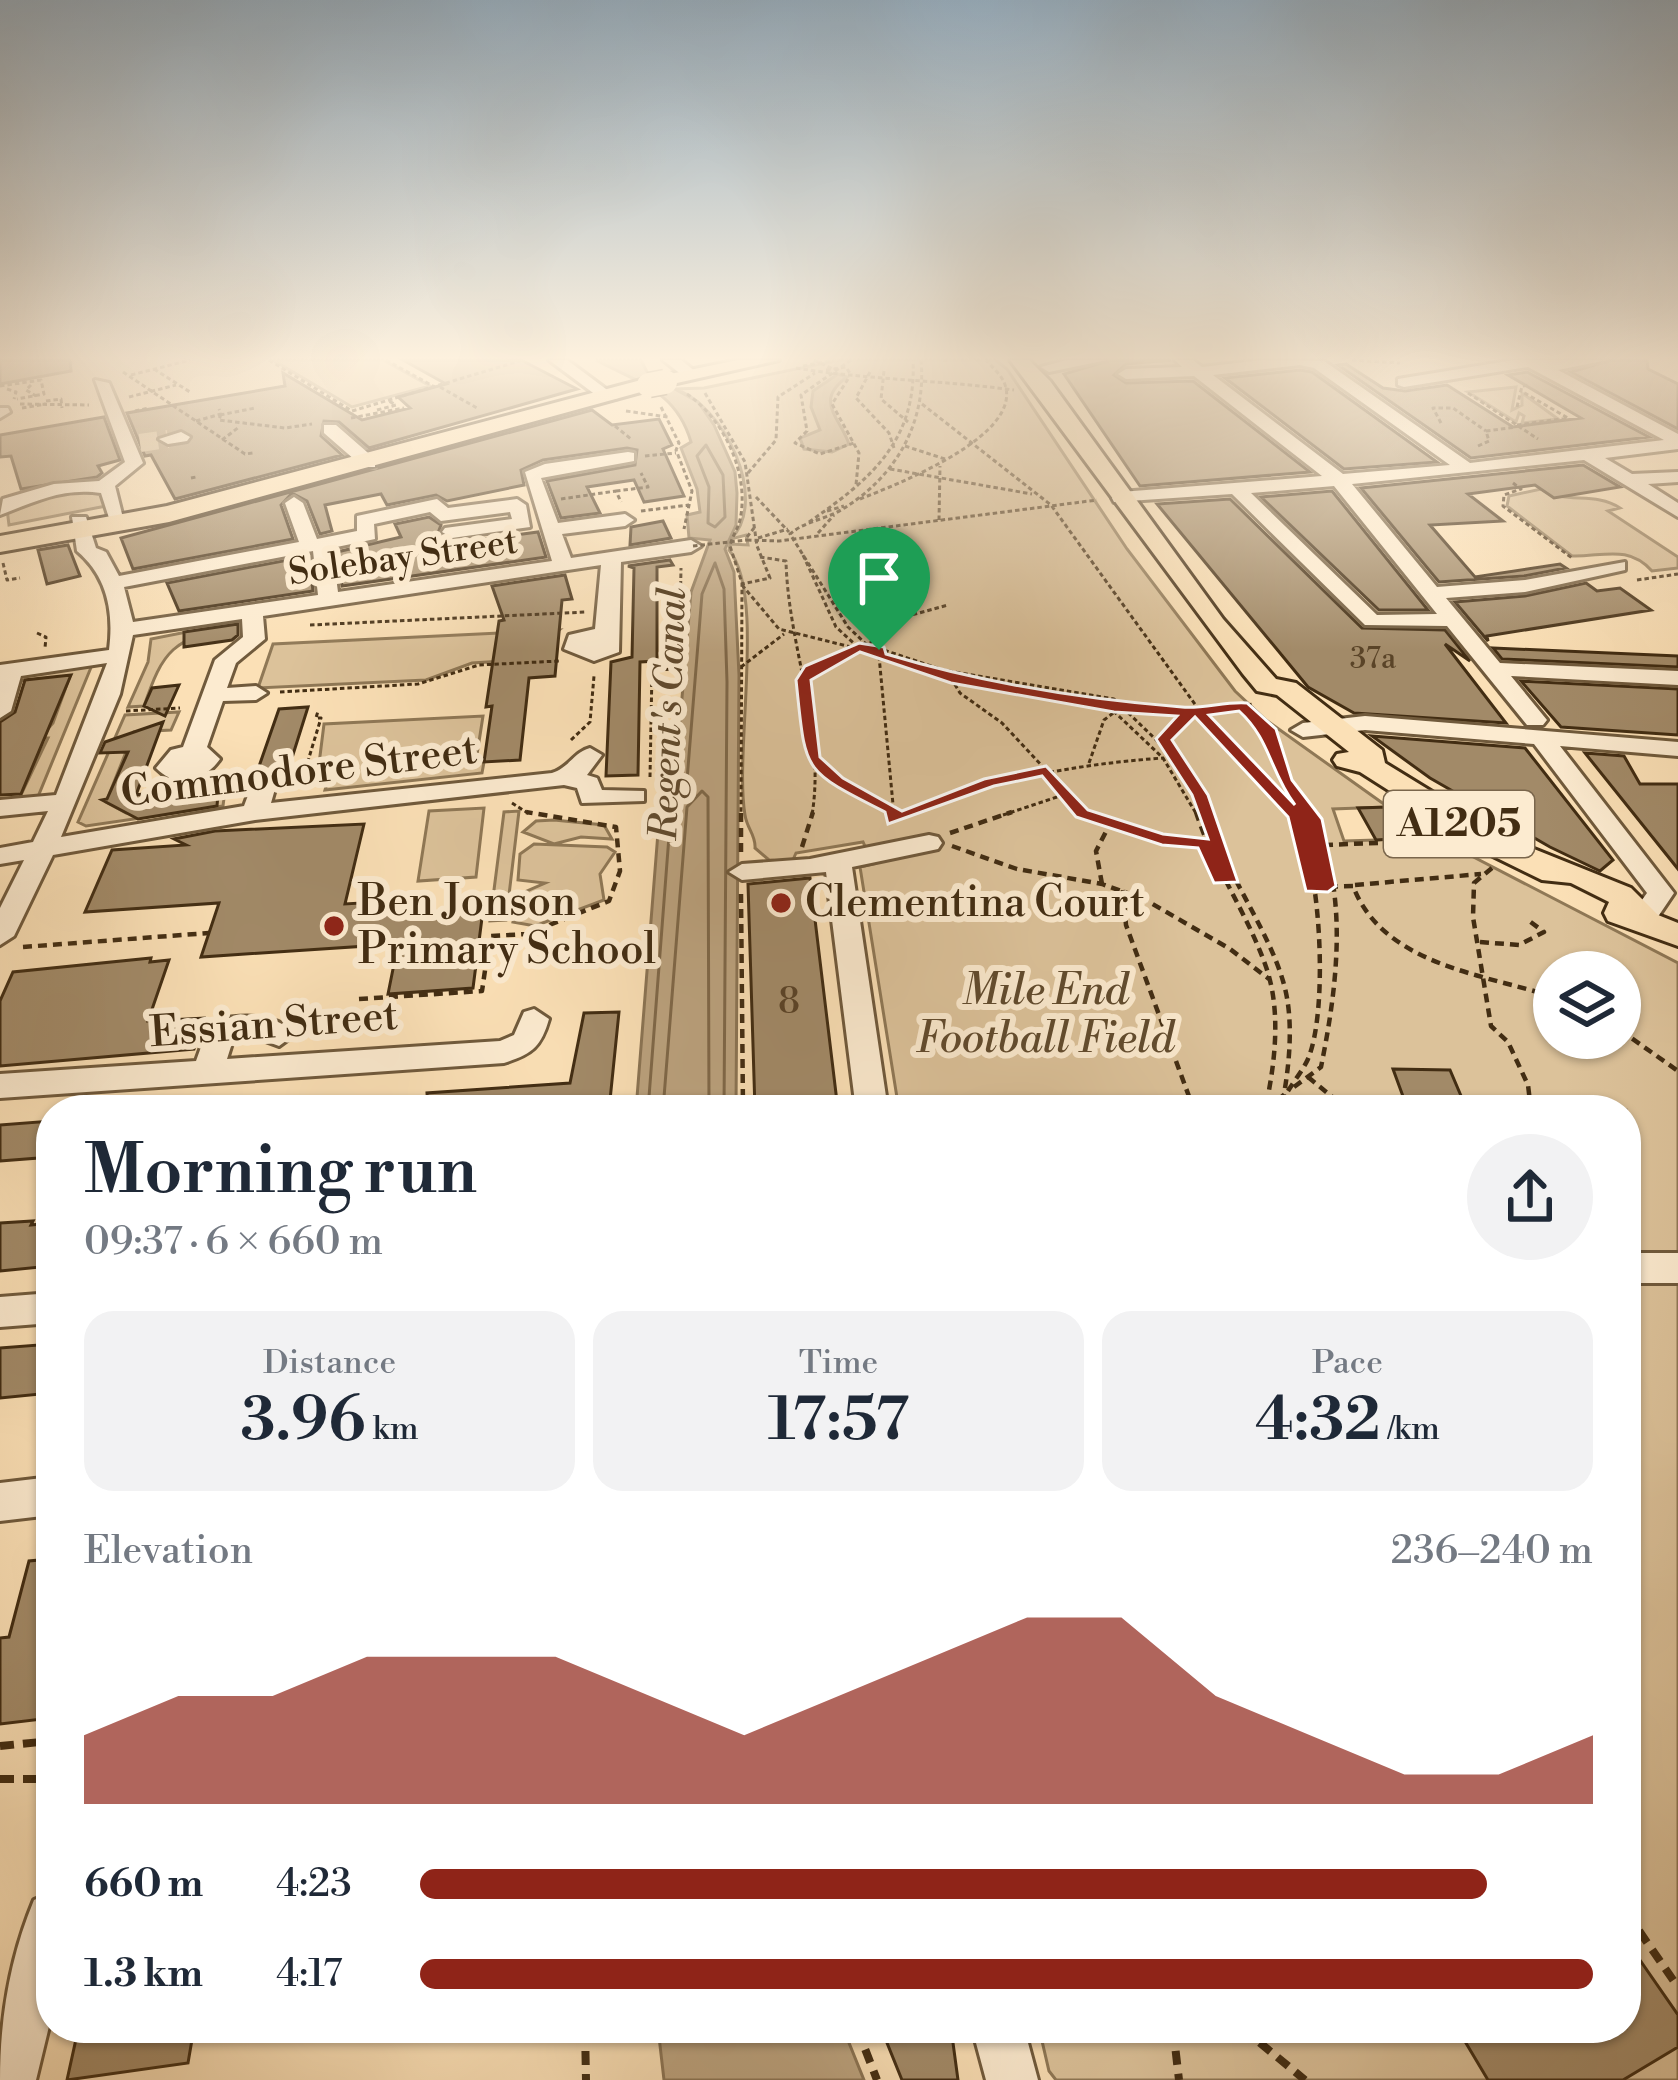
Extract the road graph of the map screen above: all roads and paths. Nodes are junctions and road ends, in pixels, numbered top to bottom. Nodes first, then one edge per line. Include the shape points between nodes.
1 (134, 457) tunnel mouth
2 (362, 457) edge
3 (385, 457) edge
4 (607, 457) edge
5 (633, 457) edge
6 (679, 457) edge
7 (732, 457) edge
8 (741, 457) edge
9 (762, 457) edge
10 (858, 457) edge
11 (885, 457) edge
12 (897, 457) edge
13 (933, 457) edge
14 (950, 457) edge
15 (993, 457) edge
16 (1083, 457) edge
17 (1309, 457) edge
18 (1451, 457) edge
19 (1569, 457) edge
20 (1591, 457) edge
21 (943, 461) junction
22 (369, 463) junction
23 (1489, 466) junction
24 (888, 469) junction
25 (1467, 469) junction
26 (748, 473) junction
27 (918, 475) junction
28 (1678, 477) edge
29 (939, 479) junction
30 (1339, 480) junction
31 (1629, 480) junction
32 (104, 486) junction
33 (1238, 489) junction
34 (854, 490) junction
35 (616, 491) junction
36 (752, 492) junction
37 (1038, 495) junction
38 (1109, 499) junction
39 (539, 502) junction
40 (294, 503) dead end
41 (851, 503) junction
42 (689, 505) junction
43 (1052, 506) junction
44 (827, 511) junction
45 (1678, 511) edge
46 (834, 514) junction
47 (625, 520) dead end
48 (938, 520) junction
49 (94, 522) junction
50 (809, 522) junction
51 (754, 528) junction
52 (550, 530) junction
53 (452, 532) dead end
54 (3, 534) edge
55 (790, 534) junction
56 (813, 536) junction
57 (747, 539) junction
58 (760, 539) junction
59 (776, 541) junction
60 (690, 543) junction
61 (314, 545) junction
62 (799, 548) junction
63 (663, 553) junction
64 (803, 555) junction
65 (760, 557) junction
66 (611, 561) junction
67 (1618, 566) dead end
68 (1594, 575) junction
69 (20, 578) dead end
70 (566, 578) junction
71 (113, 584) junction
72 (742, 585) junction
73 (1433, 593) junction
74 (487, 599) junction
75 (335, 601) junction
76 (949, 605) dead end
77 (606, 611) junction
78 (252, 613) junction
79 (1454, 620) junction
80 (300, 626) dead end
81 (785, 632) junction
82 (605, 636) dead end
83 (794, 636) junction
84 (122, 642) junction
85 (868, 644) junction
86 (859, 648) junction
87 (877, 652) junction
88 (565, 660) dead end
89 (741, 667) junction
90 (1495, 669) junction
91 (6, 672) edge
92 (594, 674) dead end
93 (951, 678) junction
94 (1678, 678) edge
95 (803, 680) junction
96 (325, 690) junction
97 (256, 693) joint
98 (1260, 694) junction
99 (216, 695) junction
100 (321, 701) dead end
101 (1123, 704) junction
102 (1242, 706) junction
103 (1114, 707) junction
104 (0, 711) edge
105 (318, 711) dead end
106 (1189, 712) junction
107 (1199, 712) junction
108 (1274, 721) dead end
109 (1263, 724) junction
110 (1316, 728) junction
111 (1537, 728) junction
112 (1166, 747) junction
113 (580, 748) joint
114 (1678, 749) edge
115 (1163, 758) junction
116 (813, 759) junction
117 (196, 761) joint
118 (1089, 763) junction
119 (1046, 771) junction
120 (265, 782) dead end
121 (579, 784) junction
122 (642, 789) joint
123 (1404, 790) junction
124 (1063, 795) junction
125 (302, 796) dead end
126 (512, 796) dead end
127 (62, 802) junction
128 (0, 808) edge
129 (244, 809) junction
130 (893, 810) junction
131 (1110, 824) junction
132 (1425, 841) joint
133 (929, 843) junction
134 (1205, 843) junction
135 (1322, 844) junction
136 (41, 847) junction
137 (798, 855) dead end
138 (0, 856) edge
139 (838, 860) junction
140 (1497, 866) dead end
141 (742, 872) junction
142 (1480, 874) junction
143 (1232, 878) junction
144 (1220, 880) junction
145 (1102, 884) junction
146 (1328, 886) junction
147 (1353, 886) junction
148 (1312, 887) junction
149 (1123, 890) junction
150 (1643, 918) junction
151 (1528, 920) dead end
152 (209, 933) dead end
153 (1678, 935) edge
154 (7, 942) edge
155 (1480, 942) junction
156 (1488, 976) junction
157 (1270, 981) junction
158 (1533, 990) edge
159 (359, 999) dead end
160 (534, 1019) dead end
161 (279, 1035) dead end
162 (1641, 1045) edge
163 (1678, 1071) edge
164 (208, 1072) junction
165 (1308, 1077) junction
166 (0, 1086) edge
167 (1287, 1093) junction
168 (742, 1095) edge
169 (870, 1095) edge
170 (1189, 1095) edge
171 (1269, 1095) edge
172 (1285, 1095) edge
173 (1330, 1095) edge
174 (1529, 1095) edge
175 (1641, 1268) edge
176 (1678, 1268) edge
177 (36, 1309) edge
178 (0, 1312) edge
179 (36, 1498) edge
180 (0, 1502) edge
181 (36, 1742) edge
182 (0, 1746) edge
183 (0, 1779) edge
184 (36, 1779) edge
185 (1641, 1934) edge
186 (36, 1977) edge
187 (1678, 1987) edge
188 (585, 2043) edge
189 (863, 2043) edge
190 (1002, 2043) edge
191 (1175, 2043) edge
192 (1260, 2043) edge
193 (10, 2080) edge
194 (586, 2080) edge
195 (877, 2080) edge
196 (1012, 2080) edge
197 (1179, 2080) edge
198 (1305, 2080) edge

1 - 32 street
2 - 22 street
3 - 22 highway
4 - 39 street via 533,473
5 - 35 path via 648,487
6 - 42 path via 692,490
7 - 72 path via 740,474 740,524 728,551
8 - 26 path
9 - 26 path
10 - 34 path
11 - 34 path
12 - 24 path
13 - 21 path
14 - 21 path
15 - 37 path
16 - 38 main road, A1205
17 - 30 street
18 - 25 street
19 - 23 street
20 - 31 street
21 - 27 path
21 - 29 path
22 - 49 highway
23 - 25 street
23 - 68 path via 1521,488 1502,498 1507,510
24 - 27 path
24 - 41 path
25 - 30 street
26 - 36 path
27 - 29 path
27 - 41 path
28 - 31 street
29 - 37 path
29 - 48 path
30 - 33 street
30 - 73 street
31 - 45 street
32 - 49 street
32 - 54 street via 24,497
33 - 38 street
33 - 79 street via 1372,621
34 - 44 path
35 - 39 path
35 - 42 path via 626,514
36 - 51 path
36 - 55 path
37 - 43 path
38 - 43 path
38 - 98 main road, A1205 via 1214,624
39 - 52 street
40 - 61 street
41 - 44 path
41 - 46 path
42 - 60 path
43 - 48 path
43 - 107 path
44 - 50 path
46 - 50 path
46 - 56 path
47 - 52 street
48 - 56 path
49 - 54 highway
49 - 71 street via 87,551 99,556
50 - 55 path
51 - 57 path
51 - 58 path
52 - 70 street
53 - 61 street via 523,523 517,505 441,515 437,505 364,520 368,535
54 - 69 path via 7,580
55 - 56 path
55 - 58 path
55 - 59 path
55 - 62 path
57 - 58 path
57 - 60 path, bridge
58 - 59 path
58 - 65 path
59 - 62 path
60 - 63 street, Solebay Street
61 - 71 street
61 - 75 street via 325,551
62 - 64 path
63 - 66 street, Solebay Street
63 - 122 path via 681,565 679,669 652,670
64 - 85 path via 848,628
64 - 86 path via 829,614
65 - 72 path via 770,581
65 - 83 path via 786,560
66 - 70 street, Solebay Street
66 - 77 street
67 - 68 street
68 - 73 street
70 - 74 street, Solebay Street
71 - 84 street
72 - 81 path
72 - 89 path
73 - 79 street
74 - 75 street, Solebay Street via 356,617
74 - 77 path
74 - 80 path
75 - 78 street, Solebay Street
76 - 85 path via 897,619
77 - 82 street
78 - 84 street, Solebay Street
78 - 99 street via 254,639 226,660
79 - 90 street
81 - 83 path
81 - 89 path
83 - 86 path
83 - 95 path
84 - 91 street, Solebay Street
84 - 127 street
85 - 86 path
85 - 87 path
86 - 87 path
86 - 95 path via 824,661
87 - 93 path
87 - 101 path
87 - 130 path
88 - 96 path
89 - 141 path
90 - 94 street
90 - 111 street
91 - 104 street
92 - 113 path
93 - 103 path
93 - 119 path
95 - 116 path
96 - 97 path
96 - 100 path
97 - 99 street
98 - 102 path
98 - 110 main road, A1205
99 - 117 street
101 - 103 path
101 - 106 path
101 - 112 path
102 - 107 path
102 - 109 path
103 - 115 path
103 - 118 path
105 - 125 path
106 - 107 path
106 - 112 path via 1167,734
107 - 148 path via 1296,815
108 - 109 path
109 - 135 path
110 - 111 street
110 - 123 main road, A1205 via 1372,756 1370,766
111 - 114 street
111 - 150 street via 1661,893
112 - 143 path via 1200,795
113 - 121 street
115 - 118 path
115 - 134 path via 1192,803
116 - 130 path
116 - 137 path via 813,816
117 - 129 path via 233,777
118 - 119 path
119 - 124 path
119 - 130 path via 990,782 894,822
120 - 129 street
121 - 122 street, Commodore Street via 590,798
121 - 129 street, Commodore Street
123 - 132 street
123 - 150 main road, A1205 via 1553,873 1559,886
124 - 131 path via 1082,814
124 - 133 path
126 - 159 path via 530,815 616,827 620,871 609,901 527,934 490,936 482,991
127 - 128 street
127 - 136 street
129 - 136 street, Commodore Street
131 - 134 path
131 - 145 path via 1096,851
132 - 135 path
133 - 139 street
133 - 145 path
134 - 144 path
135 - 146 path
136 - 138 street, Commodore Street
136 - 154 street
139 - 141 street
139 - 169 street
140 - 142 path
141 - 168 path
142 - 147 path
142 - 155 path via 1470,908
143 - 144 path
143 - 167 path via 1284,982
144 - 157 path
145 - 149 path
146 - 147 path
146 - 148 path
146 - 165 path via 1338,972 1321,1067
147 - 156 path via 1367,922 1391,941
148 - 167 path via 1321,980 1309,1057
149 - 157 path
149 - 170 path via 1126,925
150 - 153 main road, A1205
151 - 155 path via 1544,932 1519,945
152 - 154 path
155 - 156 path
156 - 158 path
156 - 174 path via 1491,1026
157 - 171 path via 1277,1057
160 - 164 street, Essian Street via 527,1042 513,1051
161 - 164 street via 221,1030
162 - 163 path
164 - 166 street, Essian Street
165 - 167 path
165 - 173 path
167 - 172 path
175 - 176 street
177 - 178 street
179 - 180 street
181 - 182 path
183 - 184 path
185 - 187 path
186 - 193 street
188 - 194 path
189 - 195 path
190 - 196 street
191 - 197 path
192 - 198 path

